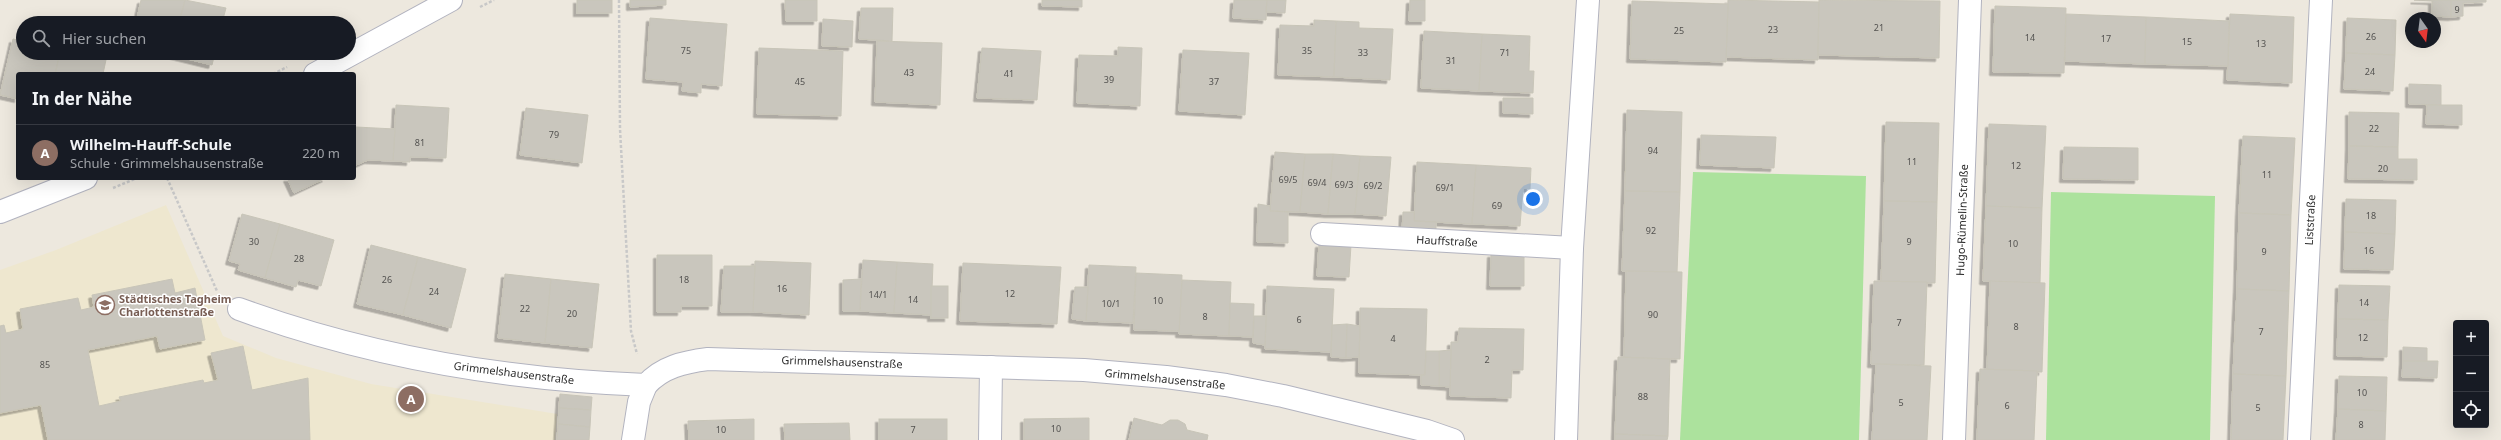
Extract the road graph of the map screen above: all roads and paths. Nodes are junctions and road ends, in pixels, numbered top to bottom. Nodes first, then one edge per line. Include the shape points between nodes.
1 (451, 0) edge
2 (620, 0) edge
3 (1588, 0) edge
4 (1970, 0) edge
5 (2321, 0) edge
6 (356, 52) edge
7 (341, 60) edge
8 (319, 72) edge
9 (81, 180) edge
10 (168, 180) edge
11 (0, 212) edge
12 (1322, 234) dead end
13 (1572, 248) junction
14 (239, 309) joint
15 (991, 367) junction
16 (646, 385) junction
17 (634, 440) edge
18 (990, 440) edge
19 (1453, 440) edge
20 (1566, 440) edge
21 (1954, 440) edge
22 (2299, 440) edge

1 - 6 street
2 - 16 path via 620,129 631,331
3 - 13 street
4 - 21 street, Hugo-Rümelin-Straße
5 - 22 street, Liststraße
7 - 8 street
9 - 11 street
10 - 14 path via 218,294
12 - 13 street, Hauffstraße
13 - 20 street
14 - 16 street, Grimmelshausenstraße via 287,326 461,367 595,383
15 - 16 street, Grimmelshausenstraße via 708,358 664,370
15 - 18 street
15 - 19 street, Grimmelshausenstraße via 1084,370 1226,384 1427,431
16 - 17 street via 639,402

